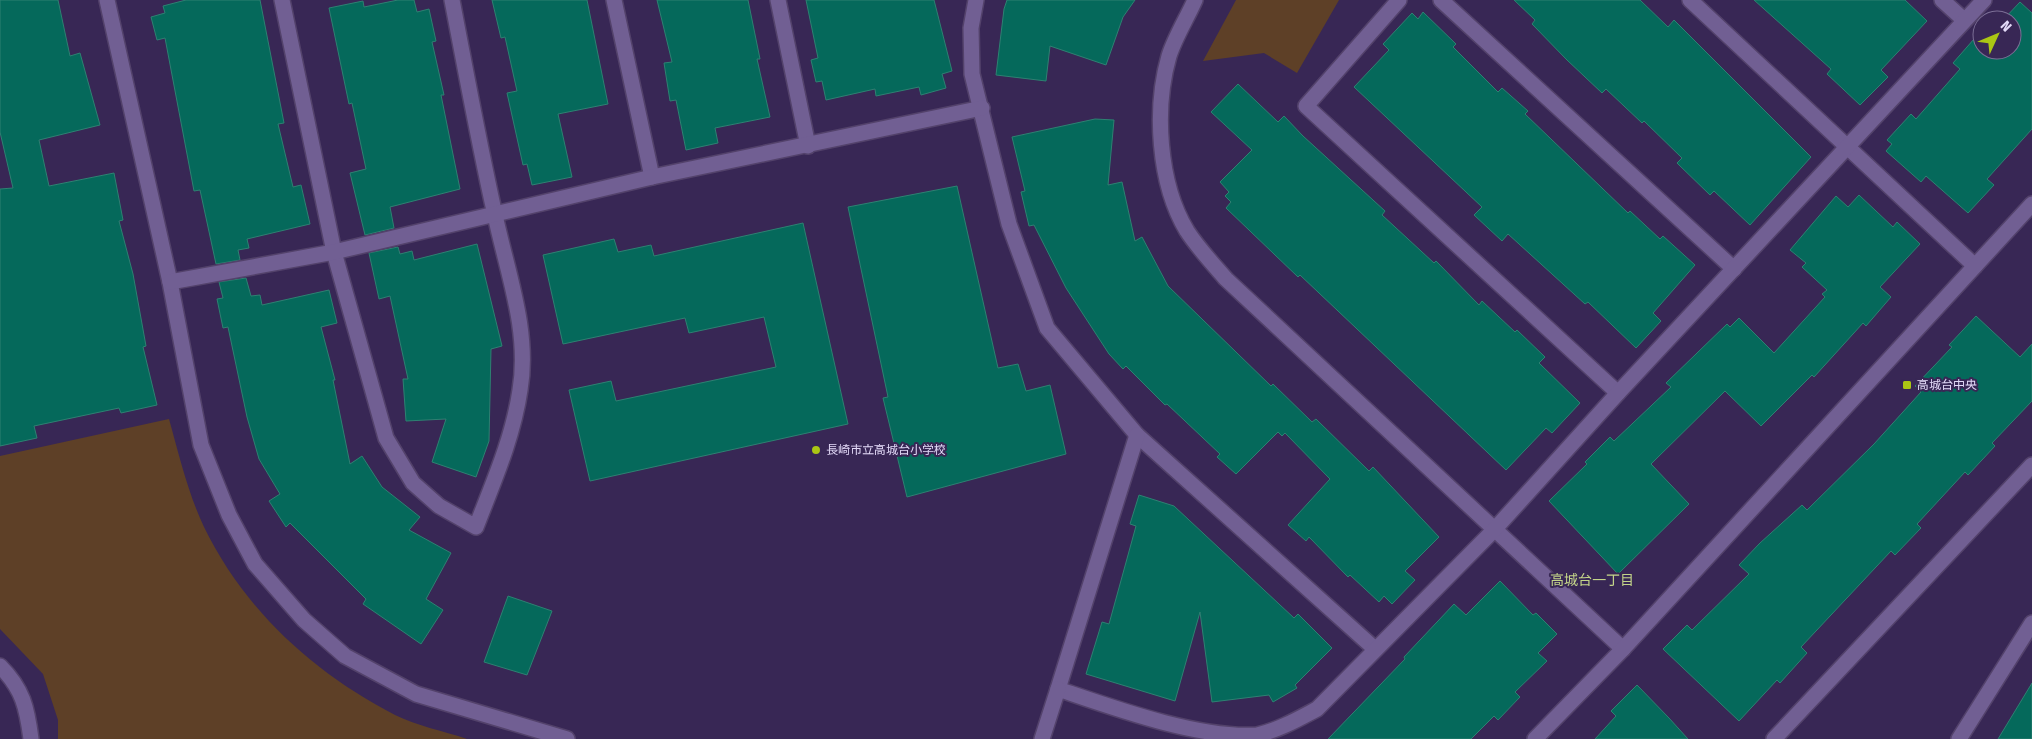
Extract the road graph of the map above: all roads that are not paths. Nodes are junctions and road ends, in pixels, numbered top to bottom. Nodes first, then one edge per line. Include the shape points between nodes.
1 (107, 0) edge
2 (282, 0) edge
3 (452, 0) edge
4 (614, 0) edge
5 (778, 0) edge
6 (976, 0) edge
7 (1195, 0) edge
8 (1399, 0) edge
9 (1441, 0) edge
10 (1690, 0) edge
11 (1942, 0) edge
12 (1984, 0) edge
13 (1964, 20) junction
14 (982, 108) junction
15 (808, 146) junction
16 (1848, 147) junction
17 (652, 177) junction
18 (2032, 204) edge
19 (495, 215) junction
20 (334, 252) junction
21 (1974, 266) junction
22 (1734, 269) junction
23 (170, 282) junction
24 (1618, 392) junction
25 (1137, 435) junction
26 (2032, 465) edge
27 (1494, 530) junction
28 (2032, 623) edge
29 (1623, 649) junction
30 (1375, 650) junction
31 (0, 666) edge
32 (1058, 689) junction
33 (31, 739) edge
34 (567, 739) edge
35 (1042, 739) edge
36 (1535, 739) edge
37 (1774, 739) edge
38 (1959, 739) edge

1 - 23 street
2 - 20 street
3 - 19 street
4 - 17 street
5 - 15 street
6 - 14 street via 971,28 972,74
7 - 27 street via 1170,54 1162,87 1162,156 1173,198 1187,230 1226,279
8 - 24 street via 1306,106
9 - 22 street
10 - 16 street
11 - 13 street
12 - 13 street
13 - 16 street
14 - 15 street
14 - 25 street via 1009,224 1047,328
15 - 17 street
16 - 21 street
16 - 22 street
17 - 19 street
18 - 21 street
19 - 20 street
19 - 20 street via 521,329 523,358 520,391 504,456 476,527 439,506 413,483 386,438
20 - 23 street
21 - 29 street
22 - 24 street
23 - 34 street via 201,445 229,515 255,564 304,620 345,656 416,694
24 - 27 street
25 - 30 street
25 - 32 street
26 - 37 street
27 - 29 street
27 - 30 street
28 - 38 street
29 - 36 street
30 - 32 street via 1318,710 1257,734 1219,736 1182,731
31 - 33 street via 14,680 27,708
32 - 35 street

